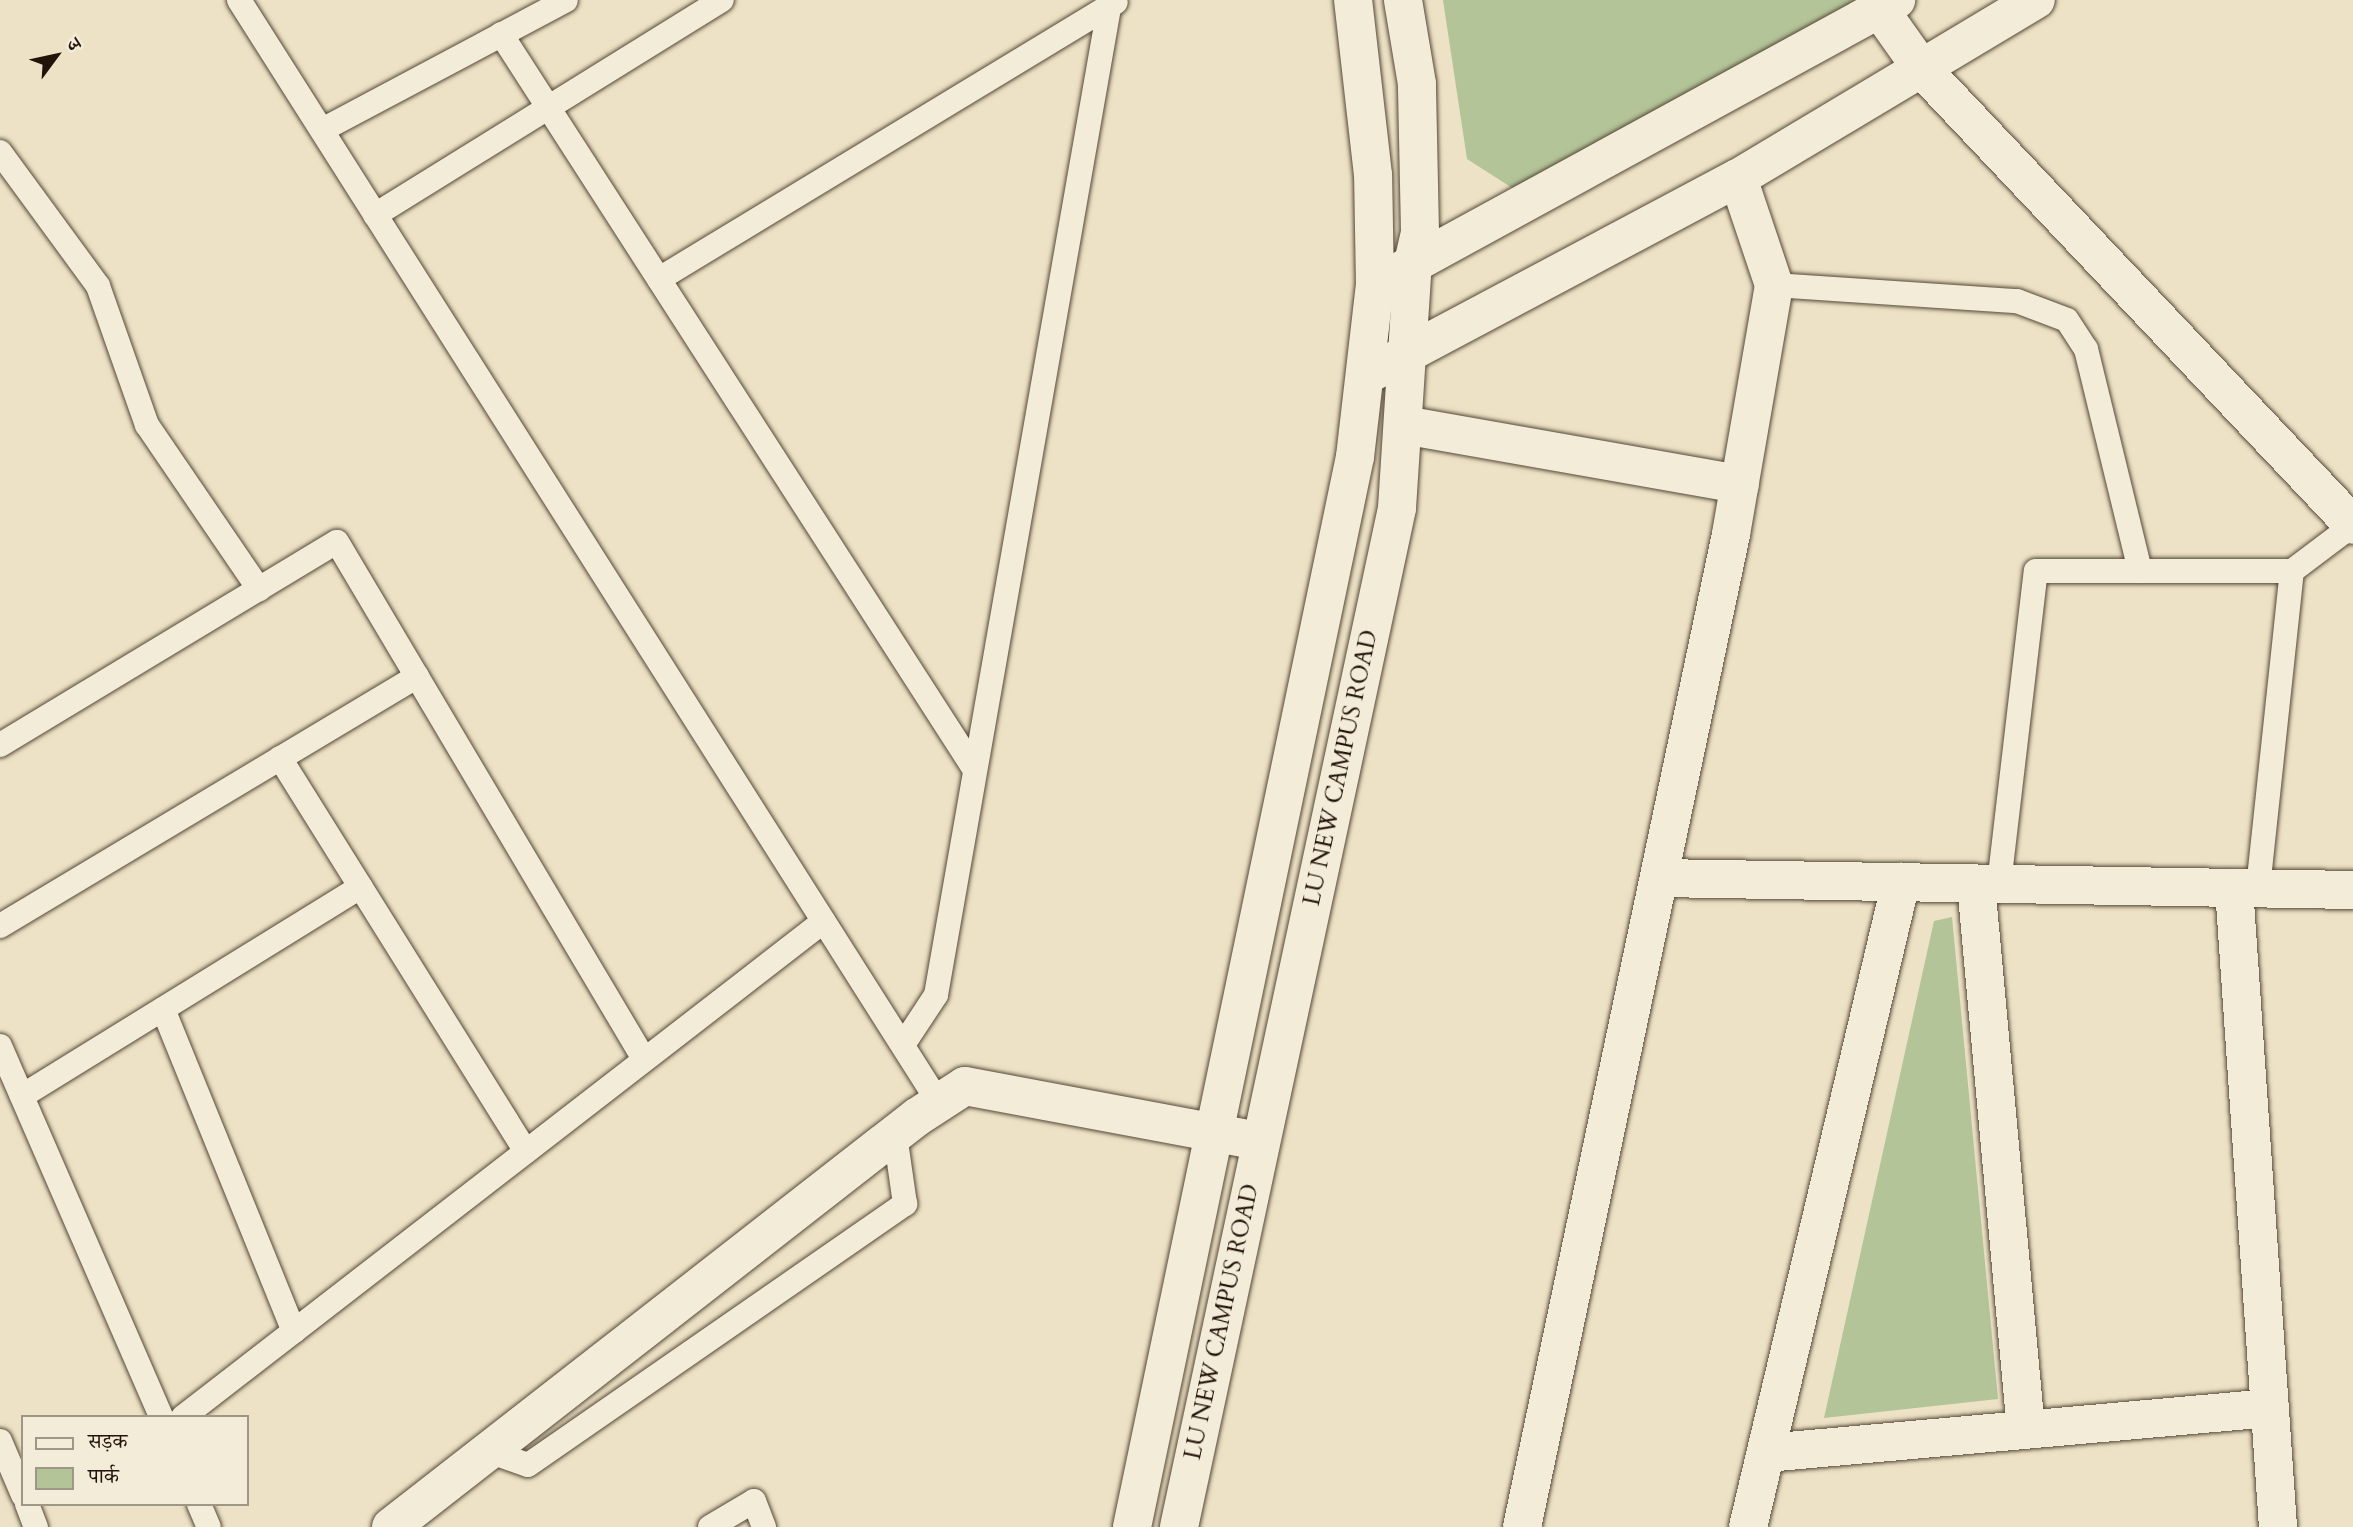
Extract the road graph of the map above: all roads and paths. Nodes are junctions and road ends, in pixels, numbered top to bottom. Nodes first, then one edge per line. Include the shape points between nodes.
1 (239, 0) edge
2 (566, 0) edge
3 (722, 0) edge
4 (1353, 0) edge
5 (1403, 0) edge
6 (2036, 0) edge
7 (1114, 4) edge
8 (1888, 5) edge
9 (502, 34) junction
10 (1922, 69) junction
11 (548, 108) junction
12 (322, 130) junction
13 (0, 152) edge
14 (1738, 178) junction
15 (376, 215) junction
16 (1413, 263) junction
17 (659, 279) junction
18 (1375, 285) junction
19 (1774, 285) junction
20 (1410, 355) junction
21 (1367, 375) junction
22 (1404, 425) junction
23 (1740, 484) junction
24 (2353, 525) edge
25 (2140, 571) junction
26 (2292, 571) junction
27 (259, 589) junction
28 (417, 676) junction
29 (0, 745) edge
30 (280, 758) junction
31 (975, 770) junction
32 (1659, 878) junction
33 (1901, 882) junction
34 (1988, 884) junction
35 (360, 887) junction
36 (2246, 888) junction
37 (2353, 890) edge
38 (824, 921) junction
39 (0, 926) edge
40 (163, 1009) junction
41 (903, 1045) junction
42 (0, 1046) edge
43 (644, 1059) junction
44 (22, 1096) junction
45 (939, 1103) junction
46 (1216, 1133) junction
47 (895, 1135) junction
48 (1260, 1141) junction
49 (526, 1151) junction
50 (294, 1331) junction
51 (2270, 1408) junction
52 (160, 1415) edge
53 (186, 1415) edge
54 (2026, 1430) junction
55 (0, 1441) edge
56 (488, 1451) junction
57 (1766, 1453) junction
58 (21, 1490) edge
59 (28, 1506) edge
60 (200, 1506) edge
61 (36, 1527) edge
62 (209, 1527) edge
63 (391, 1527) edge
64 (710, 1527) edge
65 (764, 1527) edge
66 (1132, 1527) edge
67 (1179, 1527) edge
68 (1522, 1527) edge
69 (1748, 1527) edge
70 (2278, 1527) edge

1 - 12 lane
2 - 9 lane
3 - 11 lane
4 - 18 street, LU NEW CAMPUS ROAD via 1373,175
5 - 16 street, LU NEW CAMPUS ROAD via 1417,84 1420,232
6 - 10 street
7 - 17 lane
7 - 31 lane
8 - 10 street
8 - 16 street
9 - 11 lane
9 - 12 lane
10 - 14 street
10 - 24 street
11 - 15 lane
11 - 17 lane
12 - 15 lane
13 - 27 lane via 98,286 147,425
14 - 19 street
14 - 20 street
15 - 38 lane
16 - 18 street
16 - 20 street, LU NEW CAMPUS ROAD
17 - 31 lane
18 - 21 street, LU NEW CAMPUS ROAD
19 - 23 street
19 - 25 lane via 2017,301 2067,320 2087,349
20 - 21 street
20 - 22 street, LU NEW CAMPUS ROAD
21 - 46 street, LU NEW CAMPUS ROAD via 1356,457
22 - 23 street
22 - 48 street, LU NEW CAMPUS ROAD via 1397,508
23 - 32 street
24 - 26 lane
25 - 26 lane
25 - 34 lane via 2036,572
26 - 36 lane
27 - 28 lane via 337,542
27 - 29 lane
28 - 30 lane
28 - 43 lane
30 - 35 lane
30 - 39 lane
31 - 41 lane via 936,995
32 - 33 street
32 - 68 street
33 - 34 street
33 - 57 street
34 - 36 street
34 - 54 street
35 - 40 lane
35 - 49 lane
36 - 37 street
36 - 51 street
38 - 41 lane
38 - 43 lane
40 - 44 lane
40 - 50 lane
41 - 45 lane
42 - 44 lane
43 - 49 lane
44 - 52 lane
45 - 46 street via 965,1086
45 - 47 street
46 - 48 street
46 - 66 street, LU NEW CAMPUS ROAD
47 - 56 street
47 - 56 lane via 905,1204 528,1465
48 - 67 street, LU NEW CAMPUS ROAD
49 - 50 lane
50 - 53 lane
51 - 54 street
51 - 70 street
54 - 57 street
55 - 58 lane
56 - 63 street
57 - 69 street
59 - 61 lane
60 - 62 lane
64 - 65 lane via 754,1501

